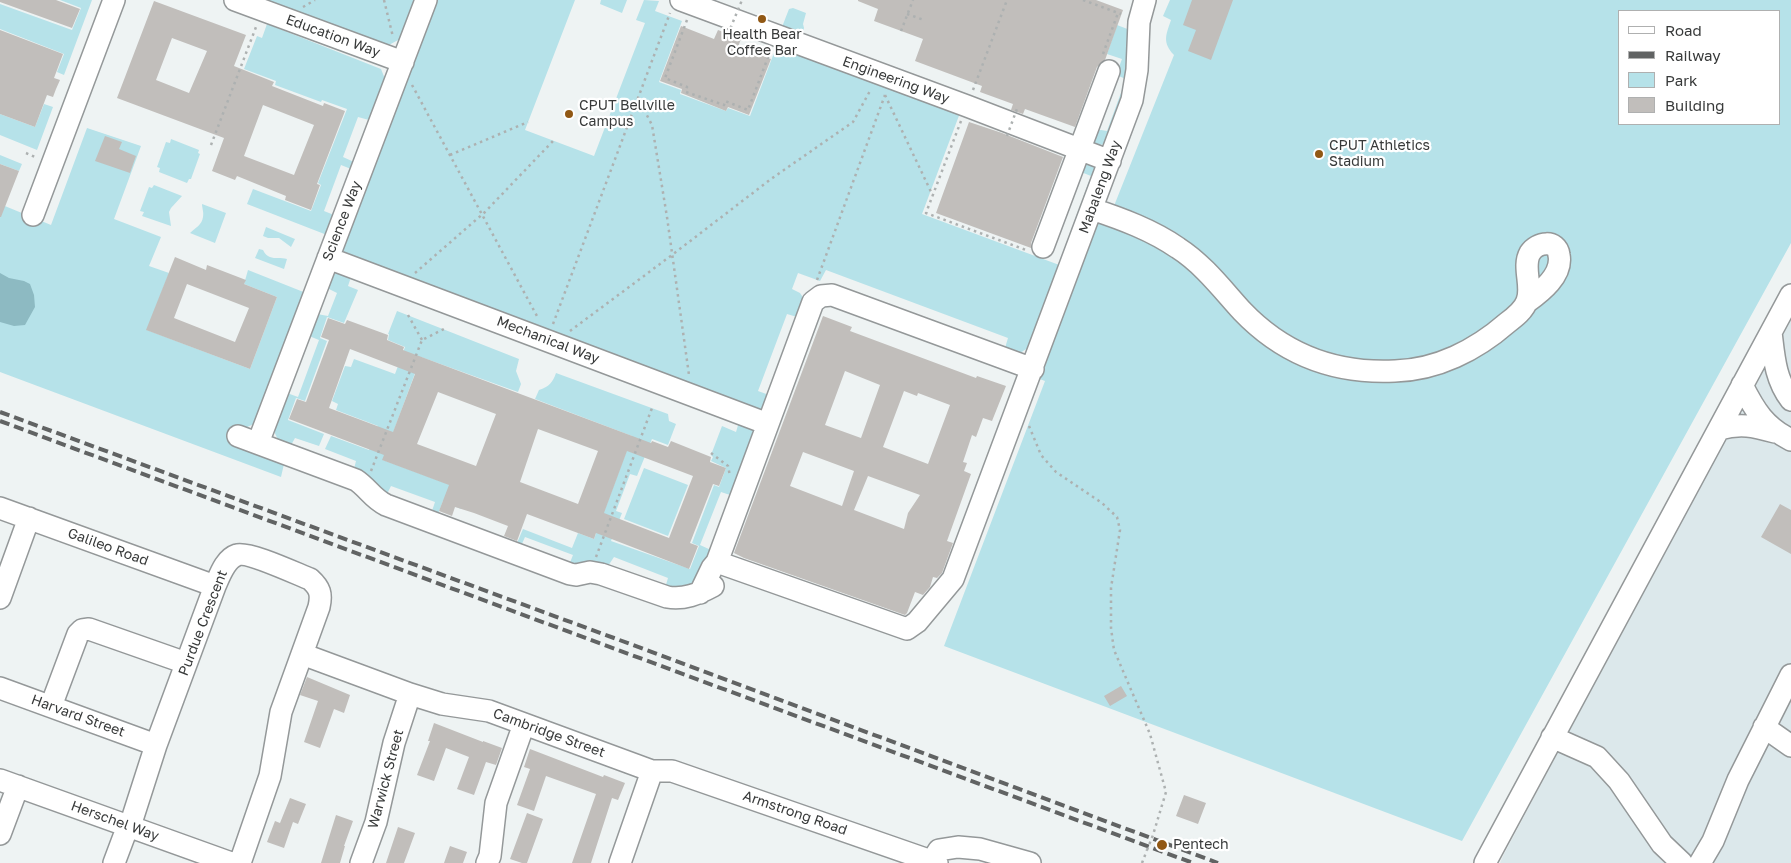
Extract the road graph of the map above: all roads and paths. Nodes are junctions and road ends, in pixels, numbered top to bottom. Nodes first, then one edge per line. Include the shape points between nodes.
1 (114, 0) edge
2 (235, 0) edge
3 (384, 0) edge
4 (426, 0) edge
5 (742, 0) edge
6 (912, 0) edge
7 (1007, 0) edge
8 (1083, 0) edge
9 (1145, 0) edge
10 (676, 5) edge
11 (263, 10) junction
12 (907, 14) junction
13 (1121, 14) dead end
14 (924, 20) dead end
15 (684, 27) dead end
16 (901, 31) dead end
17 (728, 34) dead end
18 (768, 58) dead end
19 (397, 63) junction
20 (1109, 71) dead end
21 (888, 87) junction
22 (638, 98) junction
23 (967, 106) junction
24 (1018, 106) dead end
25 (528, 122) dead end
26 (1007, 136) dead end
27 (554, 141) dead end
28 (211, 144) dead end
29 (1080, 148) junction
30 (450, 155) junction
31 (1110, 161) junction
32 (933, 196) junction
33 (1092, 209) junction
34 (481, 214) junction
35 (33, 215) dead end
36 (1036, 249) joint
37 (672, 255) junction
38 (328, 258) junction
39 (400, 285) junction
40 (1791, 295) edge
41 (821, 296) junction
42 (1527, 302) dead end
43 (408, 315) dead end
44 (540, 323) dead end
45 (553, 324) dead end
46 (444, 329) dead end
47 (568, 332) dead end
48 (1771, 332) junction
49 (422, 340) junction
50 (1032, 369) junction
51 (1742, 384) junction
52 (686, 392) junction
53 (1791, 400) edge
54 (652, 408) dead end
55 (768, 424) junction
56 (1028, 424) dead end
57 (1719, 429) junction
58 (238, 436) dead end
59 (1783, 436) edge
60 (258, 443) junction
61 (365, 488) junction
62 (0, 508) edge
63 (29, 518) junction
64 (724, 564) junction
65 (590, 572) junction
66 (215, 586) junction
67 (0, 598) edge
68 (302, 654) junction
69 (186, 663) junction
70 (1791, 675) edge
71 (0, 688) edge
72 (410, 694) junction
73 (51, 706) junction
74 (524, 724) junction
75 (1764, 727) junction
76 (1552, 737) junction
77 (156, 745) junction
78 (1791, 746) edge
79 (652, 771) junction
80 (9, 783) edge
81 (130, 826) junction
82 (0, 834) edge
83 (934, 862) edge
84 (114, 863) edge
85 (231, 863) edge
86 (240, 863) edge
87 (362, 863) edge
88 (487, 863) edge
89 (620, 863) edge
90 (1030, 863) edge
91 (1142, 863) edge
92 (1484, 863) edge
93 (1682, 863) edge
94 (1700, 863) edge

1 - 35 street
2 - 11 street, Education Way
3 - 19 path
4 - 19 street, Science Way
5 - 17 path, bridge
6 - 12 path
7 - 23 path
8 - 13 path
9 - 31 street, Mabaleng Way via 1139,22 1132,100
10 - 21 street, Engineering Way via 751,22 844,56
10 - 22 path
11 - 19 street, Education Way
11 - 28 path
12 - 14 path
12 - 16 path
15 - 18 path via 665,78 687,87 686,92 748,110
19 - 30 path
19 - 38 street, Science Way
20 - 29 street
21 - 23 street, Engineering Way
21 - 32 path
21 - 37 path via 870,89 854,122 771,179
21 - 41 path via 816,278
22 - 37 path via 652,125
22 - 45 path
23 - 29 street, Engineering Way
23 - 32 path
24 - 26 path, bridge
25 - 30 path
27 - 34 path
29 - 31 street, Engineering Way
29 - 36 street
30 - 34 path
31 - 33 street, Mabaleng Way
32 - 36 path via 926,213
33 - 42 street via 1147,230 1179,248 1278,342 1302,356 1334,366 1373,372 1437,364 1452,359 1496,333
33 - 50 street, Mabaleng Way
34 - 39 path
34 - 44 path
37 - 47 path
37 - 52 path via 690,377
38 - 39 street, Mechanical Way
38 - 60 street, Science Way
39 - 52 street, Mechanical Way
40 - 48 street
41 - 50 street via 832,295
41 - 55 street via 813,302
43 - 49 path
46 - 49 path
48 - 51 street
48 - 53 street via 1778,377
49 - 61 path
50 - 64 street, Mabaleng Way via 953,579 912,627 900,628
51 - 57 street
51 - 59 street via 1763,420
52 - 55 street, Mechanical Way
54 - 65 path
55 - 64 street
56 - 91 path, bridge via 1041,455 1056,472 1117,517 1120,530 1111,588 1114,650 1150,734 1166,792
57 - 59 street via 1752,425
57 - 76 street
58 - 60 street
60 - 61 street via 356,480
61 - 65 street via 386,505 560,571 576,575
62 - 63 street, Galileo Road
63 - 66 street, Galileo Road
63 - 67 street
64 - 65 street via 712,568 700,593 684,598 667,597
66 - 68 street, Purdue Crescent via 224,566 238,554 310,579 322,595
66 - 69 street, Purdue Crescent
68 - 72 street, Cambridge Street
68 - 86 street, Purdue Crescent via 281,712 270,776
69 - 73 street via 89,629 82,630
69 - 77 street, Purdue Crescent
70 - 75 street
71 - 73 street, Harvard Street
72 - 74 street, Cambridge Street via 442,704 489,711
72 - 87 street, Warwick Street
73 - 77 street, Harvard Street
74 - 79 street, Cambridge Street
74 - 88 street via 496,803
75 - 78 street
75 - 94 street
76 - 92 street
76 - 93 street via 1597,757 1620,781 1662,844
77 - 81 street, Purdue Crescent
79 - 83 street, Armstrong Road via 672,771
79 - 89 street
80 - 81 street, Herschel Way
80 - 82 street
81 - 84 street, Purdue Crescent
81 - 85 street, Herschel Way
83 - 90 street via 939,850 958,847

